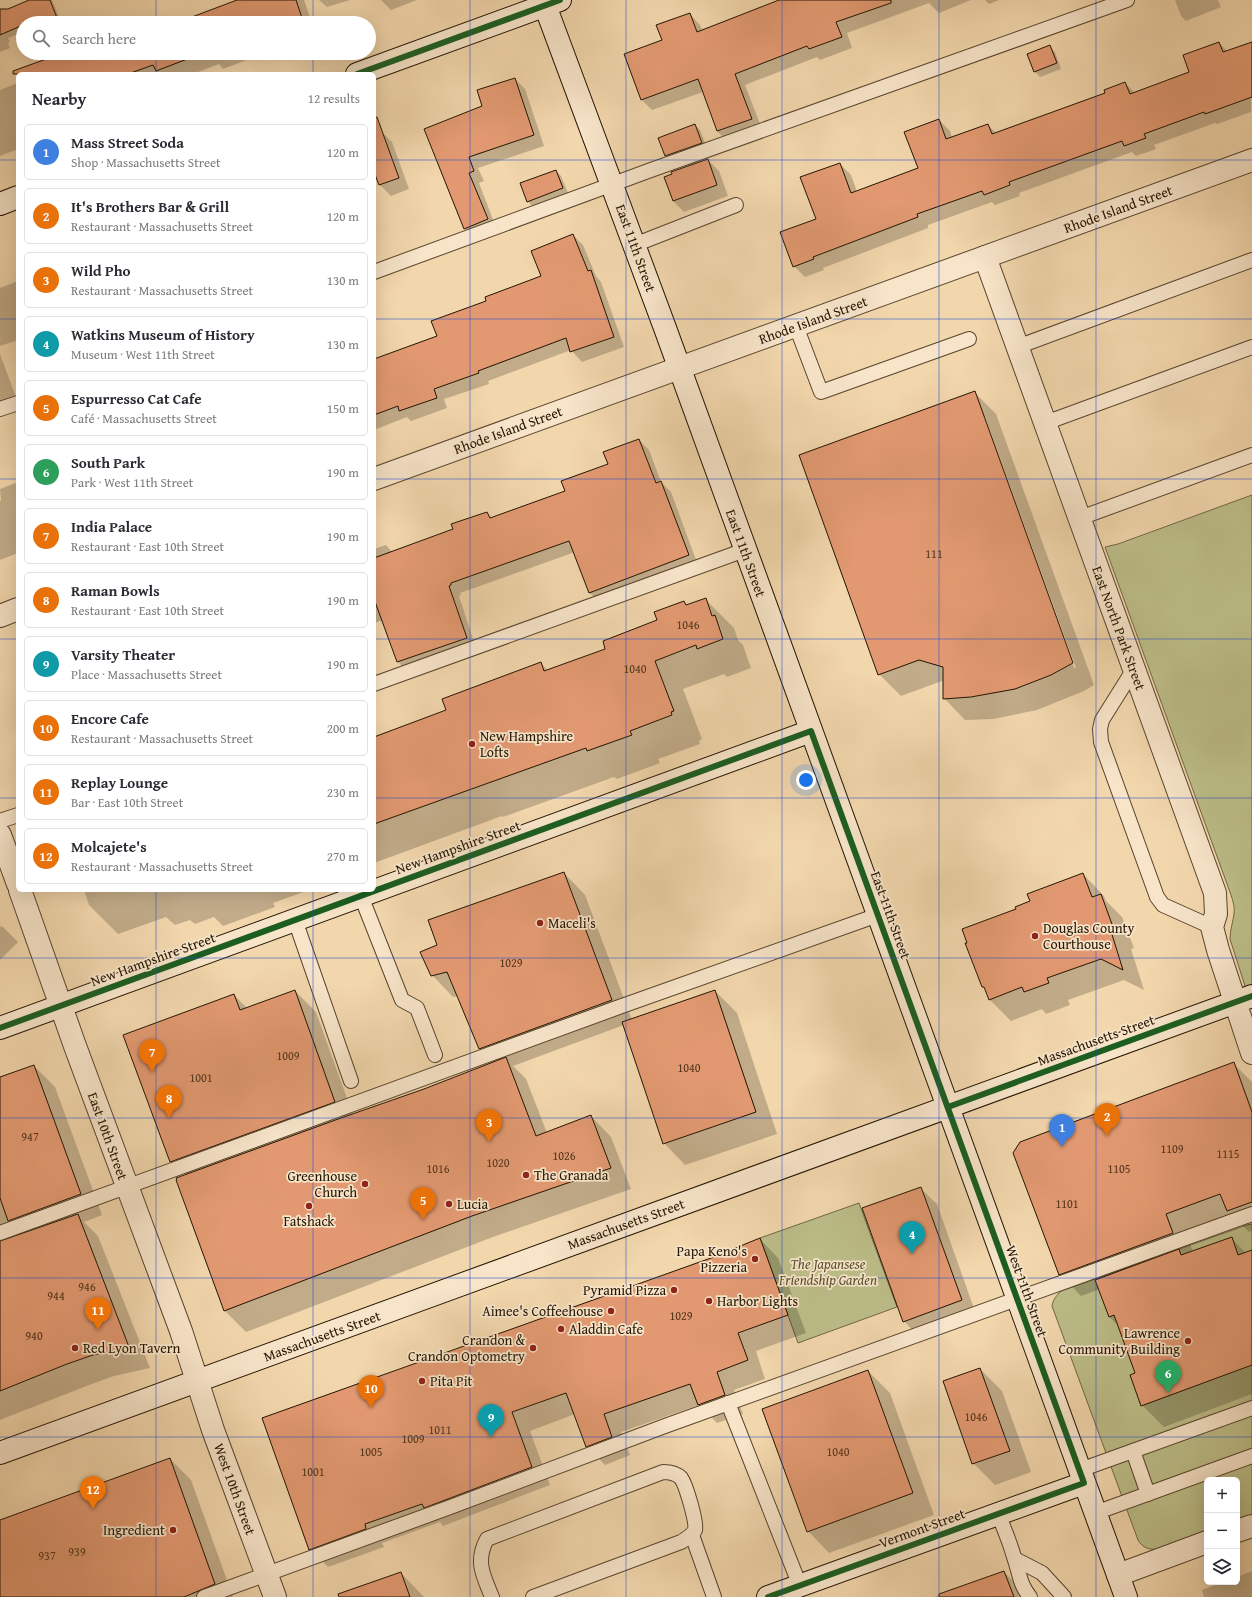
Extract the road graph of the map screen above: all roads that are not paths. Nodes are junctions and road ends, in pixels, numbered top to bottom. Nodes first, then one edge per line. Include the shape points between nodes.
1 (1127, 0) edge
2 (549, 2) edge
3 (362, 72) edge
4 (1252, 160) edge
5 (612, 185) junction
6 (16, 199) edge
7 (0, 204) edge
8 (736, 206) dead end
9 (634, 245) junction
10 (985, 258) junction
11 (1252, 260) edge
12 (376, 271) edge
13 (796, 326) junction
14 (968, 339) dead end
15 (1017, 347) junction
16 (1252, 347) edge
17 (680, 368) junction
18 (16, 404) edge
19 (0, 409) edge
20 (1045, 423) junction
21 (1252, 455) edge
22 (376, 478) edge
23 (1080, 518) junction
24 (745, 550) junction
25 (16, 611) edge
26 (0, 616) edge
27 (1134, 669) junction
28 (376, 683) edge
29 (811, 731) junction
30 (16, 816) edge
31 (0, 821) edge
32 (0, 835) edge
33 (16, 879) edge
34 (376, 890) edge
35 (21, 892) edge
36 (372, 892) edge
37 (361, 896) junction
38 (878, 915) junction
39 (295, 920) junction
40 (1212, 927) junction
41 (1244, 999) edge
42 (61, 1005) junction
43 (0, 1028) edge
44 (1252, 1053) edge
45 (435, 1055) dead end
46 (351, 1082) dead end
47 (948, 1107) junction
48 (127, 1187) junction
49 (1252, 1214) edge
50 (0, 1233) edge
51 (1017, 1299) junction
52 (197, 1381) junction
53 (728, 1403) junction
54 (1252, 1408) edge
55 (1133, 1451) junction
56 (0, 1453) edge
57 (1252, 1456) edge
58 (1082, 1476) junction
59 (1148, 1494) junction
60 (1095, 1513) junction
61 (998, 1514) junction
62 (1252, 1526) edge
63 (1240, 1530) edge
64 (692, 1535) junction
65 (1204, 1543) edge
66 (1015, 1559) junction
67 (267, 1574) junction
68 (1118, 1574) junction
69 (800, 1586) junction
70 (204, 1597) edge
71 (275, 1597) edge
72 (492, 1597) edge
73 (533, 1597) edge
74 (714, 1597) edge
75 (768, 1597) edge
76 (1030, 1597) edge
77 (1064, 1597) edge
78 (1126, 1597) edge

1 - 5 lane
2 - 3 street
2 - 5 street, East 11th Street
4 - 10 street, Rhode Island Street
5 - 9 street, East 11th Street
5 - 12 lane
6 - 7 street
8 - 9 lane
9 - 17 street, East 11th Street
10 - 13 street, Rhode Island Street
10 - 15 street, East North Park Street
11 - 15 lane
13 - 14 lane via 821,392
13 - 17 street, Rhode Island Street
15 - 20 street, East North Park Street
16 - 20 lane
17 - 22 street, Rhode Island Street
17 - 24 street, East 11th Street
18 - 19 lane
20 - 23 street, East North Park Street
21 - 23 lane
23 - 27 street, East North Park Street
24 - 28 lane
24 - 29 street, East 11th Street
25 - 26 street
27 - 40 street, East North Park Street via 1215,892 1216,914
27 - 40 lane via 1102,720 1101,742 1158,897 1164,905
29 - 34 street, New Hampshire Street
29 - 38 street, East 11th Street
30 - 31 lane
32 - 33 street
35 - 42 street, East 10th Street
36 - 37 street, New Hampshire Street
37 - 39 street, New Hampshire Street
37 - 45 lane via 402,1000 417,1008
38 - 47 street, East 11th Street
38 - 48 lane
39 - 42 street, New Hampshire Street
39 - 46 lane
40 - 41 street, East North Park Street via 1218,950
41 - 44 street, East North Park Street
41 - 47 street, Massachusetts Street
42 - 43 street, New Hampshire Street
42 - 48 street, East 10th Street
47 - 51 street, West 11th Street
47 - 52 street, Massachusetts Street
48 - 50 lane
48 - 52 street, East 10th Street
49 - 51 lane
51 - 53 lane
51 - 58 street, West 11th Street
52 - 56 street, Massachusetts Street
52 - 67 street, West 10th Street
53 - 67 lane
53 - 69 lane
54 - 55 lane
55 - 58 lane
55 - 59 lane
57 - 59 lane
58 - 60 street, West 11th Street
58 - 61 street, Vermont Street
59 - 60 lane
60 - 68 street, West 11th Street
61 - 66 lane
61 - 69 street, Vermont Street
62 - 63 street
64 - 72 lane via 695,1516 680,1478 673,1473 663,1472 487,1539 481,1549 480,1567
64 - 73 lane via 681,1542
64 - 74 lane
65 - 68 street
66 - 76 lane via 1020,1580
66 - 77 lane via 1042,1573
67 - 70 lane
67 - 71 street, West 10th Street
68 - 78 street, West 11th Street
69 - 75 street, Vermont Street

